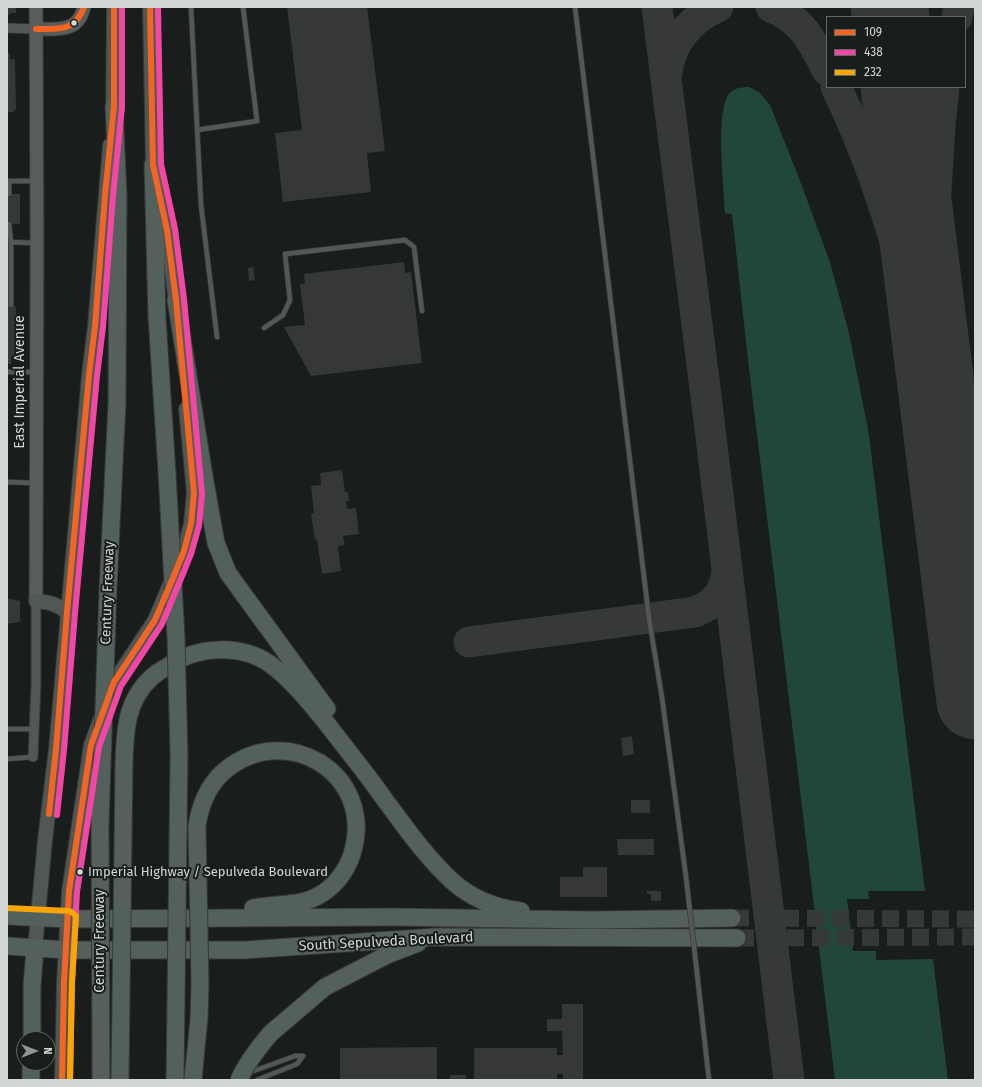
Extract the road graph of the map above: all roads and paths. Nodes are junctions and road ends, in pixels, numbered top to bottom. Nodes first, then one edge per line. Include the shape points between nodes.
1 (36, 7) edge
2 (84, 7) edge
3 (114, 7) edge
4 (150, 7) edge
5 (191, 7) edge
6 (243, 7) edge
7 (575, 7) edge
8 (7, 28) edge
9 (36, 29) junction
10 (114, 106) junction
11 (196, 130) junction
12 (153, 165) junction
13 (36, 181) junction
14 (9, 194) dead end
15 (9, 224) dead end
16 (11, 242) junction
17 (37, 243) junction
18 (176, 300) junction
19 (11, 305) dead end
20 (422, 311) dead end
21 (264, 328) dead end
22 (217, 336) dead end
23 (7, 372) edge
24 (36, 372) junction
25 (7, 482) edge
26 (36, 483) junction
27 (36, 602) junction
28 (67, 612) junction
29 (7, 730) edge
30 (35, 730) junction
31 (33, 757) joint
32 (7, 759) edge
33 (369, 777) junction
34 (7, 916) edge
35 (217, 917) junction
36 (38, 918) junction
37 (732, 918) tunnel mouth
38 (68, 919) junction
39 (592, 920) junction
40 (435, 937) junction
41 (737, 938) tunnel mouth
42 (7, 946) edge
43 (35, 948) junction
44 (66, 950) junction
45 (32, 1031) edge
46 (62, 1080) edge
47 (101, 1080) edge
48 (120, 1080) edge
49 (175, 1080) edge
50 (193, 1080) edge
51 (236, 1080) edge
52 (257, 1080) edge
53 (709, 1080) edge

1 - 9 street, East Imperial Avenue
2 - 9 street via 78,22 69,28
3 - 10 main road
4 - 12 main road
5 - 11 lane
6 - 11 lane via 257,121
7 - 53 lane, bridge via 649,618 686,876
8 - 9 street
9 - 13 street, East Imperial Avenue
10 - 28 main road
10 - 47 highway, Century Freeway, bridge via 118,194 117,403 100,823
11 - 22 lane via 201,205
12 - 18 main road via 167,230
12 - 49 highway, bridge via 157,318 176,638 178,748
13 - 14 lane via 9,181
13 - 17 street, East Imperial Avenue
15 - 16 lane
16 - 17 lane
16 - 19 lane
17 - 24 street, East Imperial Avenue
18 - 33 highway via 216,543 228,573 359,754
18 - 38 main road via 194,493 191,524 184,551 164,599 154,620 114,682 91,745 69,891
20 - 21 lane via 414,247 405,240 285,254 290,300 283,315
23 - 24 lane
24 - 26 street, East Imperial Avenue
25 - 26 lane
26 - 27 street, East Imperial Avenue
27 - 28 main road via 50,602
27 - 30 street, East Imperial Avenue
28 - 36 main road via 55,763
29 - 30 lane
30 - 31 street, East Imperial Avenue
31 - 32 lane
33 - 39 highway via 427,856 460,887 480,900 506,909
33 - 48 highway, bridge via 290,681 270,664 250,653 232,649 190,655 152,677 135,697 125,732
34 - 36 highway, South Sepulveda Boulevard
35 - 38 highway, South Sepulveda Boulevard
35 - 39 highway, South Sepulveda Boulevard via 393,916
35 - 50 highway, bridge via 265,906 299,903 317,896 334,884 347,866 354,848 354,809 342,784 324,766 303,754 281,750 257,753 242,758 230,766 212,783 206,795 197,826 200,984
36 - 38 highway, South Sepulveda Boulevard
36 - 43 main road
37 - 39 highway, South Sepulveda Boulevard
38 - 44 main road
40 - 41 highway, South Sepulveda Boulevard
40 - 44 highway, South Sepulveda Boulevard via 246,950
40 - 51 highway, bridge via 387,956 325,988 271,1033
42 - 43 highway, South Sepulveda Boulevard
43 - 44 highway, South Sepulveda Boulevard
43 - 45 highway
44 - 46 main road
51 - 52 lane via 295,1056 303,1056 298,1064

